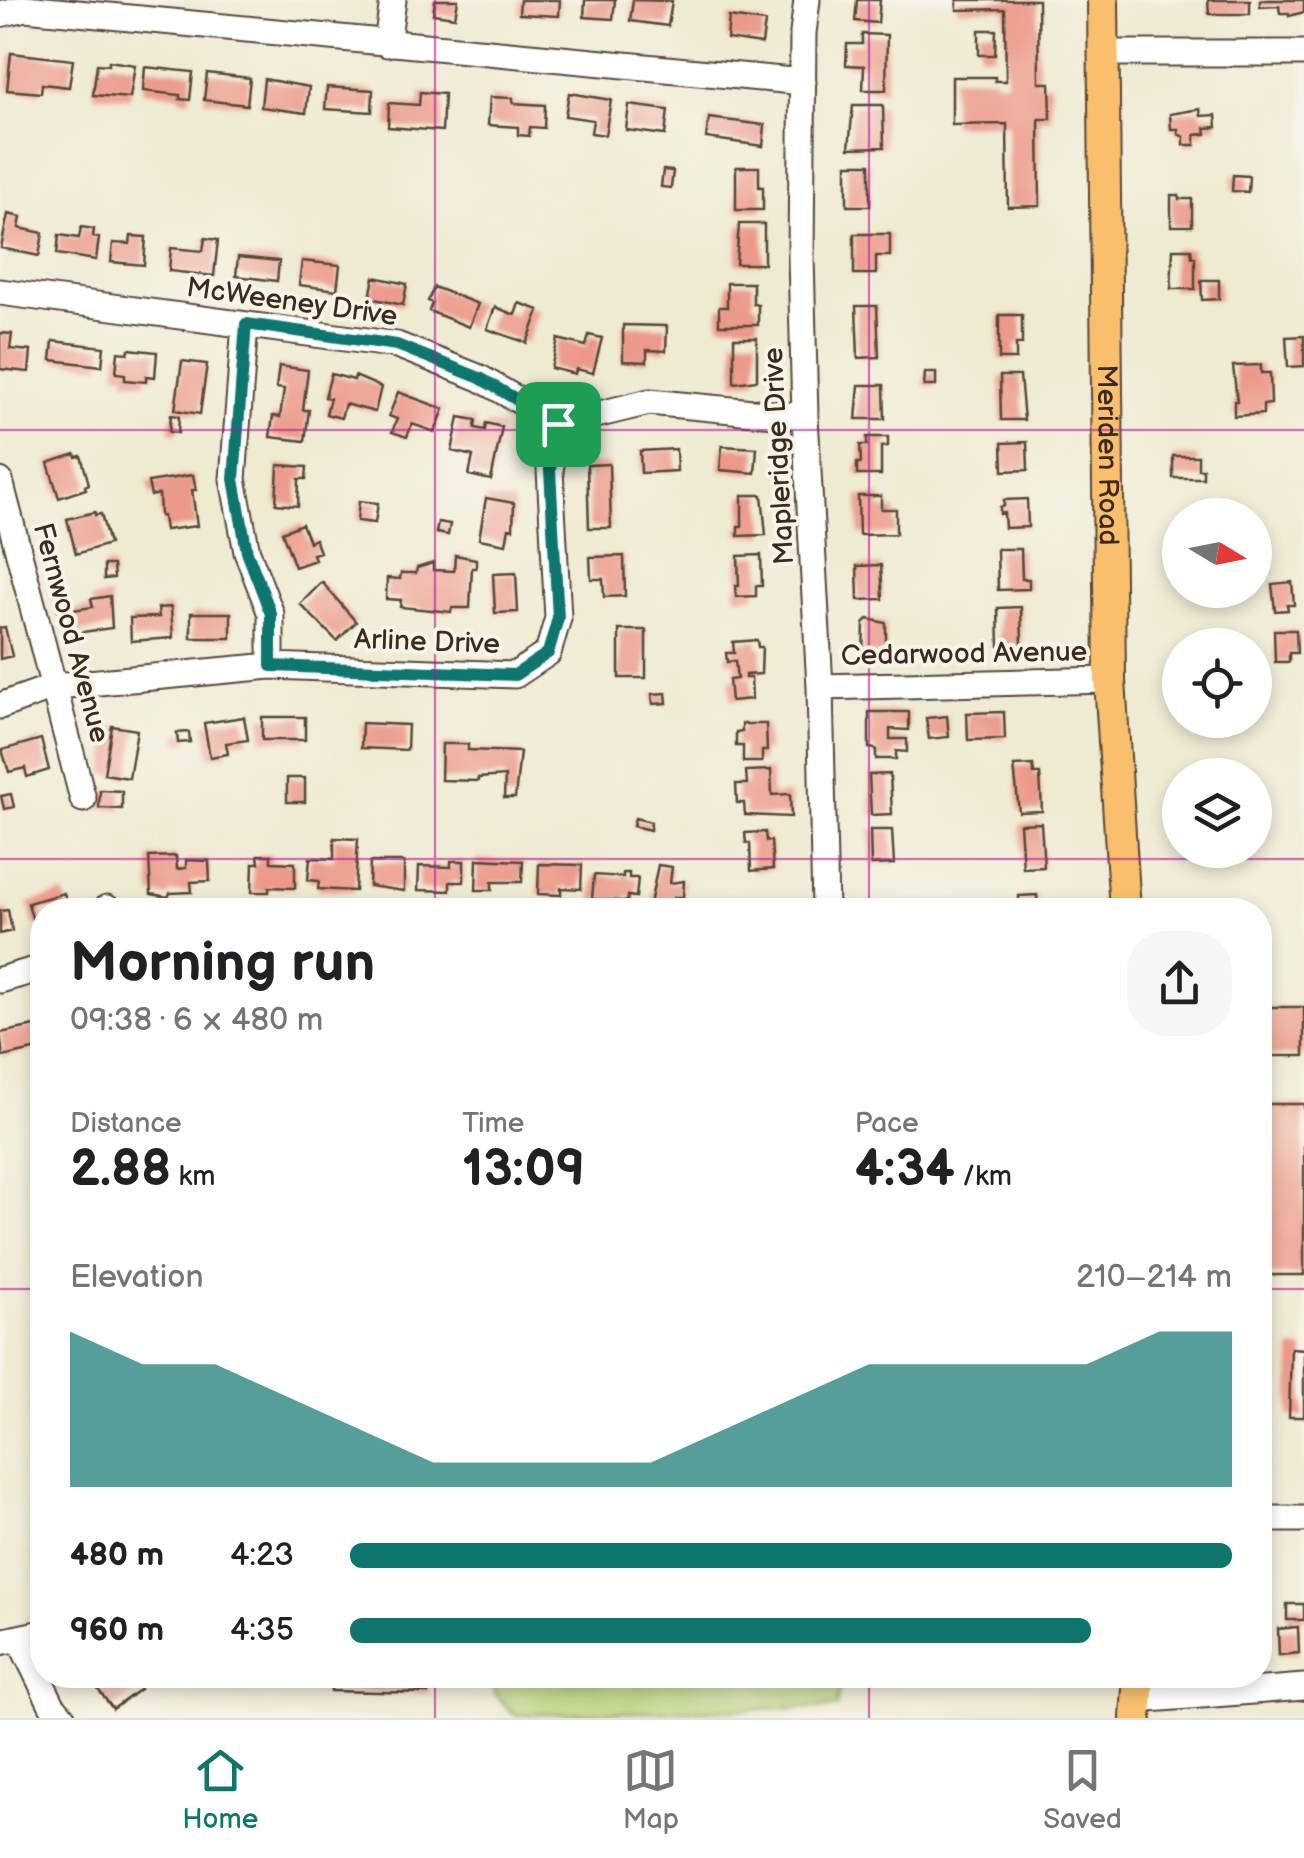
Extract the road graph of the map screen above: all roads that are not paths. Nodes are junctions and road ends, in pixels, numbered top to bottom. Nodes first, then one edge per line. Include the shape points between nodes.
1 (393, 0) edge
2 (807, 0) edge
3 (1103, 0) edge
4 (0, 14) edge
5 (388, 44) junction
6 (1104, 53) junction
7 (1304, 53) edge
8 (802, 82) junction
9 (0, 292) edge
10 (246, 324) junction
11 (805, 417) junction
12 (558, 424) junction
13 (0, 482) edge
14 (271, 666) junction
15 (1110, 680) junction
16 (56, 686) junction
17 (820, 687) junction
18 (0, 706) edge
19 (83, 799) dead end
20 (825, 898) edge
21 (1124, 898) edge
22 (30, 971) edge
23 (0, 980) edge
24 (1272, 1519) edge
25 (1304, 1519) edge
26 (44, 1688) edge
27 (1304, 1688) edge
28 (1137, 1698) edge
29 (63, 1718) edge

1 - 5 street
2 - 8 street, Mapleridge Drive
3 - 6 main road, Meriden Road
4 - 5 street via 25,8
5 - 8 street
6 - 7 street
6 - 15 main road, Meriden Road
8 - 11 street, Mapleridge Drive
9 - 10 street, McWeeney Drive
10 - 12 street, McWeeney Drive via 397,345 480,378
10 - 14 street via 234,479 247,552 271,614
11 - 12 street via 649,402
11 - 17 street, Mapleridge Drive
12 - 14 street, Arline Drive via 550,470 558,618 548,653 515,675
13 - 16 street, Fernwood Avenue
14 - 16 street, Arline Drive
15 - 17 street, Cedarwood Avenue
15 - 21 main road, Meriden Road
16 - 18 street, Arline Drive
16 - 19 street, Fernwood Avenue
17 - 20 street, Mapleridge Drive
22 - 23 street
24 - 25 street
26 - 29 street
27 - 28 street

